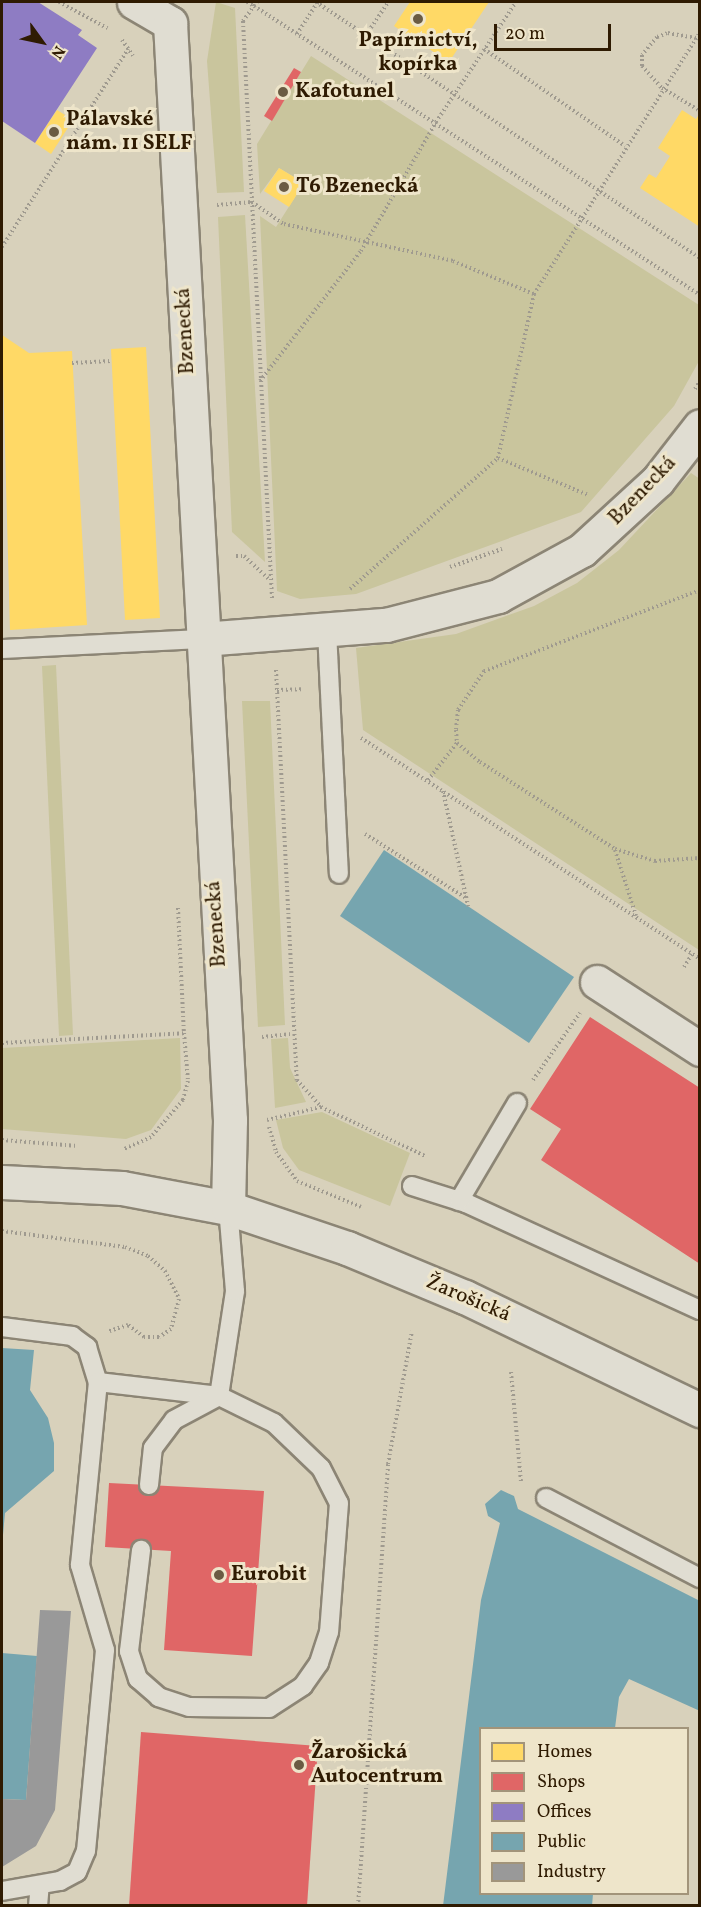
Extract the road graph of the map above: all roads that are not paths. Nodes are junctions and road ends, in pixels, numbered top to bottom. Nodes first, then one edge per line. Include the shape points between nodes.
1 (134, 2) edge
2 (178, 12) edge
3 (694, 412) edge
4 (327, 630) junction
5 (202, 639) junction
6 (2, 649) edge
7 (339, 874) dead end
8 (597, 982) dead end
9 (699, 1049) edge
10 (517, 1103) dead end
11 (2, 1182) edge
12 (412, 1186) dead end
13 (459, 1201) junction
14 (228, 1208) junction
15 (699, 1310) edge
16 (2, 1327) edge
17 (98, 1382) junction
18 (219, 1396) junction
19 (699, 1410) edge
20 (149, 1485) dead end
21 (546, 1498) dead end
22 (141, 1550) dead end
23 (699, 1578) edge
24 (105, 1650) junction
25 (129, 1651) junction
26 (40, 1885) junction
27 (2, 1891) edge
28 (38, 1905) edge

1 - 2 street
2 - 5 street, Bzenecká via 180,209
3 - 4 street, Bzenecká via 622,516 540,577 442,613
4 - 5 street, Bzenecká
4 - 7 lane
5 - 6 lane
5 - 14 street, Bzenecká via 230,1120
8 - 9 street
10 - 13 lane
11 - 14 street, Žarošická via 122,1188
12 - 13 lane
13 - 15 lane
14 - 18 lane via 235,1291
14 - 19 street, Žarošická via 347,1248 465,1298
16 - 17 lane via 72,1336 87,1347
17 - 18 lane
17 - 24 lane via 80,1565
18 - 20 lane via 174,1420 153,1448
18 - 25 lane via 274,1423 332,1483 339,1503 329,1632 319,1663 303,1686 269,1708 218,1709 159,1697 138,1680
21 - 23 lane
22 - 25 lane
24 - 25 lane
24 - 26 lane via 86,1851 77,1872
26 - 27 lane
26 - 28 lane

